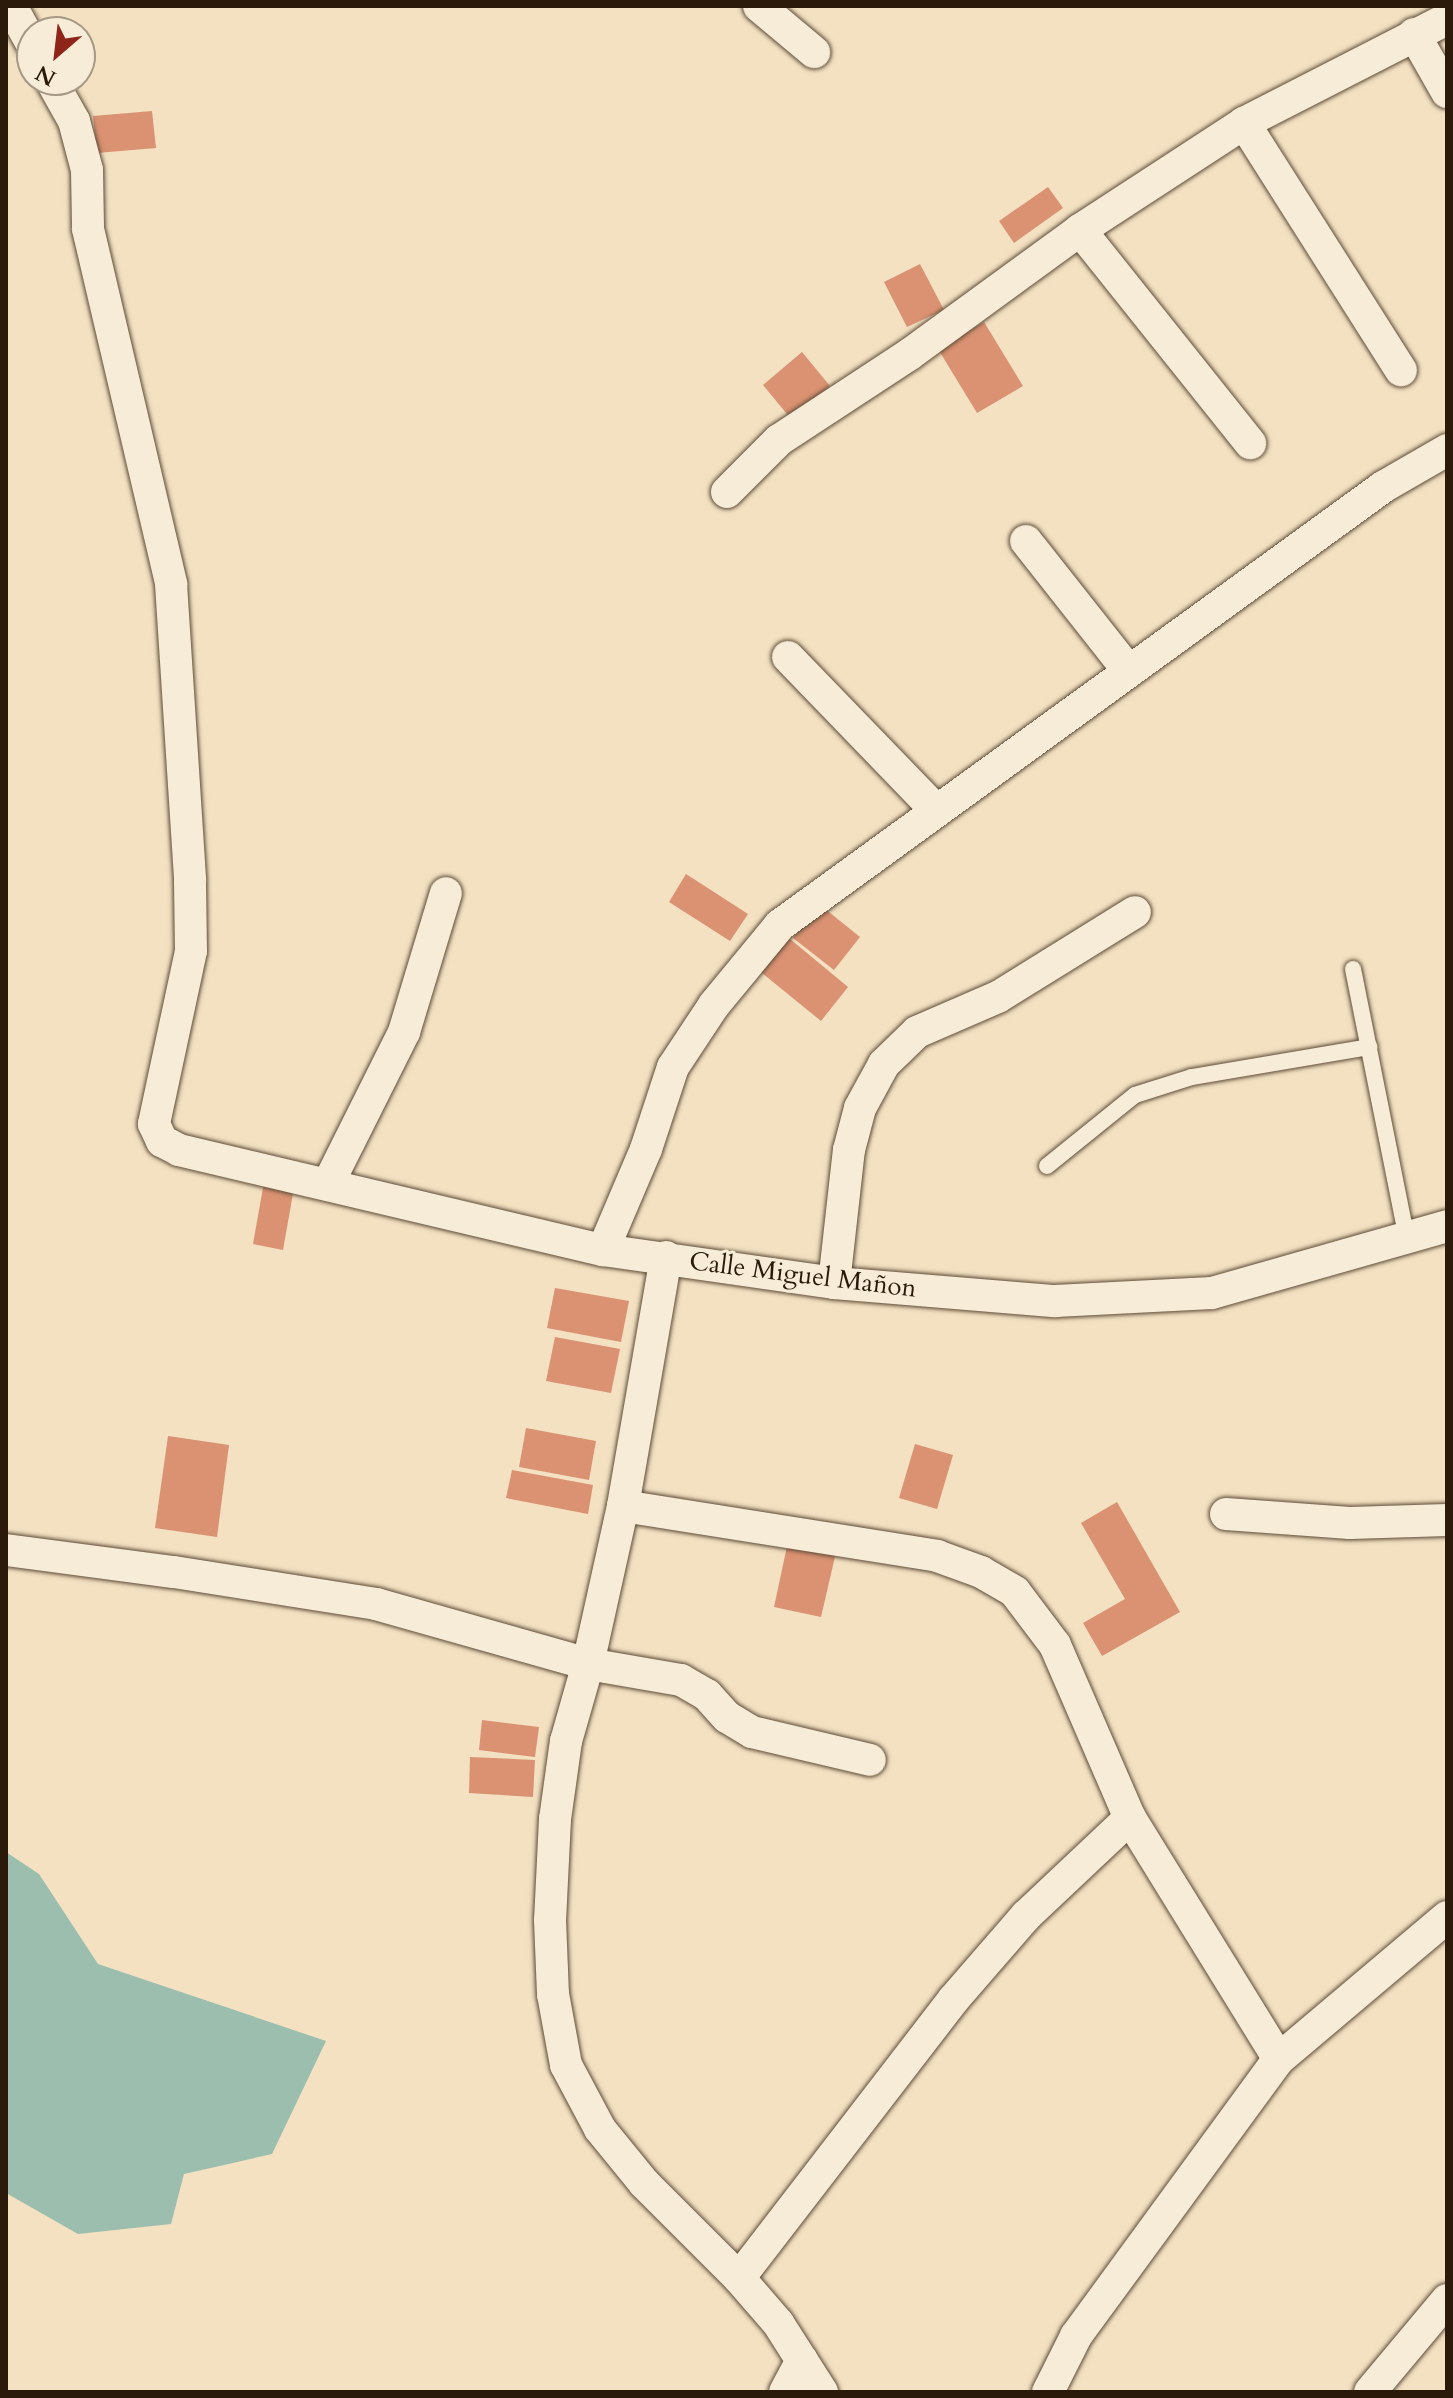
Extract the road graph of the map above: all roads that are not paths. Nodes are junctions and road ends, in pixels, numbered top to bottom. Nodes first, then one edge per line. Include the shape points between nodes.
1 (759, 6) edge
2 (1447, 19) edge
3 (1414, 34) junction
4 (814, 52) dead end
5 (1447, 92) edge
6 (60, 96) edge
7 (1244, 123) junction
8 (1080, 230) junction
9 (1401, 370) dead end
10 (1250, 443) dead end
11 (1447, 450) edge
12 (727, 492) dead end
13 (1026, 541) dead end
14 (788, 657) dead end
15 (1128, 670) junction
16 (936, 810) junction
17 (446, 893) dead end
18 (1135, 912) dead end
19 (1353, 969) dead end
20 (1369, 1047) junction
21 (1047, 1166) dead end
22 (328, 1184) junction
23 (1447, 1226) edge
24 (1407, 1239) junction
25 (603, 1250) junction
26 (666, 1257) junction
27 (834, 1283) junction
28 (623, 1506) junction
29 (1226, 1514) dead end
30 (1447, 1520) edge
31 (6, 1550) edge
32 (588, 1664) junction
33 (870, 1760) dead end
34 (1130, 1818) junction
35 (1447, 1917) edge
36 (1279, 2059) junction
37 (739, 2278) junction
38 (1447, 2300) edge
39 (802, 2360) junction
40 (785, 2392) edge
41 (822, 2392) edge
42 (1048, 2392) edge
43 (1370, 2392) edge

1 - 4 street
2 - 3 street
3 - 5 street
3 - 7 street
6 - 22 street, Calle Miguel Mañon via 74,121 87,170 88,229 171,584 191,951 154,1124 162,1141 179,1150
7 - 8 street
7 - 9 street
8 - 10 street
8 - 12 street via 910,354 779,440
11 - 15 street via 1383,487
13 - 15 street
14 - 16 street
15 - 16 street
16 - 25 street via 780,925 714,1005 673,1067 646,1149
17 - 22 street via 404,1032
18 - 27 street via 998,997 917,1032 884,1064 860,1108 849,1150
19 - 20 lane
20 - 21 lane via 1192,1077 1135,1095
20 - 24 lane
22 - 25 street, Calle Miguel Mañon
23 - 24 street, Calle Miguel Mañon
24 - 27 street, Calle Miguel Mañon via 1212,1293 1055,1301
25 - 26 street, Calle Miguel Mañon
26 - 27 street, Calle Miguel Mañon
26 - 28 street
28 - 32 street
28 - 34 street via 937,1556 1015,1592 1055,1645
29 - 30 street via 1350,1523
31 - 32 street via 376,1604
32 - 33 street via 681,1680 752,1732
32 - 37 street via 566,1741 555,1819 553,1994 566,2065 600,2129 644,2183
34 - 36 street
34 - 37 street via 1026,1916 954,1999
35 - 36 street
36 - 42 street via 1084,2324
37 - 39 street
38 - 43 street
39 - 40 street
39 - 41 street

